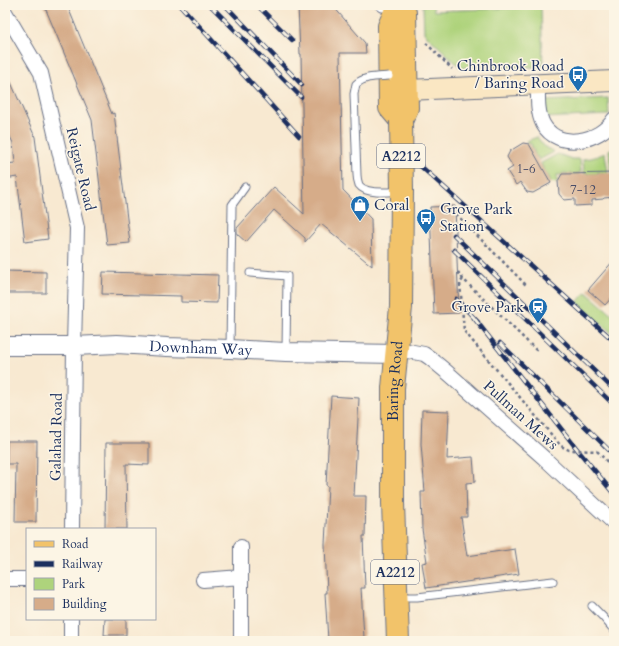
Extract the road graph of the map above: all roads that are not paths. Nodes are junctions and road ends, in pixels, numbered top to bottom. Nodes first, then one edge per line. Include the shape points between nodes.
1 (391, 6) edge
2 (5, 12) edge
3 (390, 76) junction
4 (614, 81) edge
5 (538, 84) junction
6 (407, 90) junction
7 (614, 119) edge
8 (401, 121) junction
9 (244, 186) dead end
10 (402, 191) junction
11 (250, 274) dead end
12 (5, 346) edge
13 (74, 346) junction
14 (230, 349) junction
15 (286, 352) junction
16 (396, 352) junction
17 (614, 523) edge
18 (72, 528) edge
19 (241, 547) dead end
20 (241, 577) junction
21 (5, 579) edge
22 (26, 579) edge
23 (203, 580) dead end
24 (553, 581) dead end
25 (396, 597) junction
26 (592, 606) dead end
27 (71, 620) edge
28 (614, 630) edge
29 (71, 641) edge
30 (241, 641) edge
31 (398, 641) edge

1 - 3 main road, Baring Road / A2212
1 - 6 main road, Baring Road / A2212 via 405,13
2 - 13 street, Reigate Road via 41,73 77,228
3 - 8 main road, Baring Road / A2212 via 390,108
3 - 10 lane, bridge via 368,78 356,84 354,94 357,175 358,184 366,190
4 - 5 main road
5 - 6 main road
5 - 7 street via 540,117 549,132 557,137 567,140 587,139 606,129
6 - 8 main road, Baring Road / A2212 via 407,108
8 - 10 main road, Baring Road / A2212, bridge
9 - 14 lane via 232,205
10 - 16 main road, Baring Road / A2212, bridge via 401,307
11 - 15 lane via 287,276
12 - 13 street, Downham Way
13 - 14 street, Downham Way via 117,344
13 - 18 street, Galahad Road
14 - 15 street, Downham Way
15 - 16 street, Downham Way
16 - 17 street, Pullman Mews via 424,354 430,358
16 - 25 main road, Baring Road / A2212 via 392,453
19 - 20 street
20 - 23 street
20 - 30 street
21 - 22 street
24 - 25 lane via 417,597
25 - 31 main road, Baring Road / A2212
26 - 28 lane
27 - 29 street

